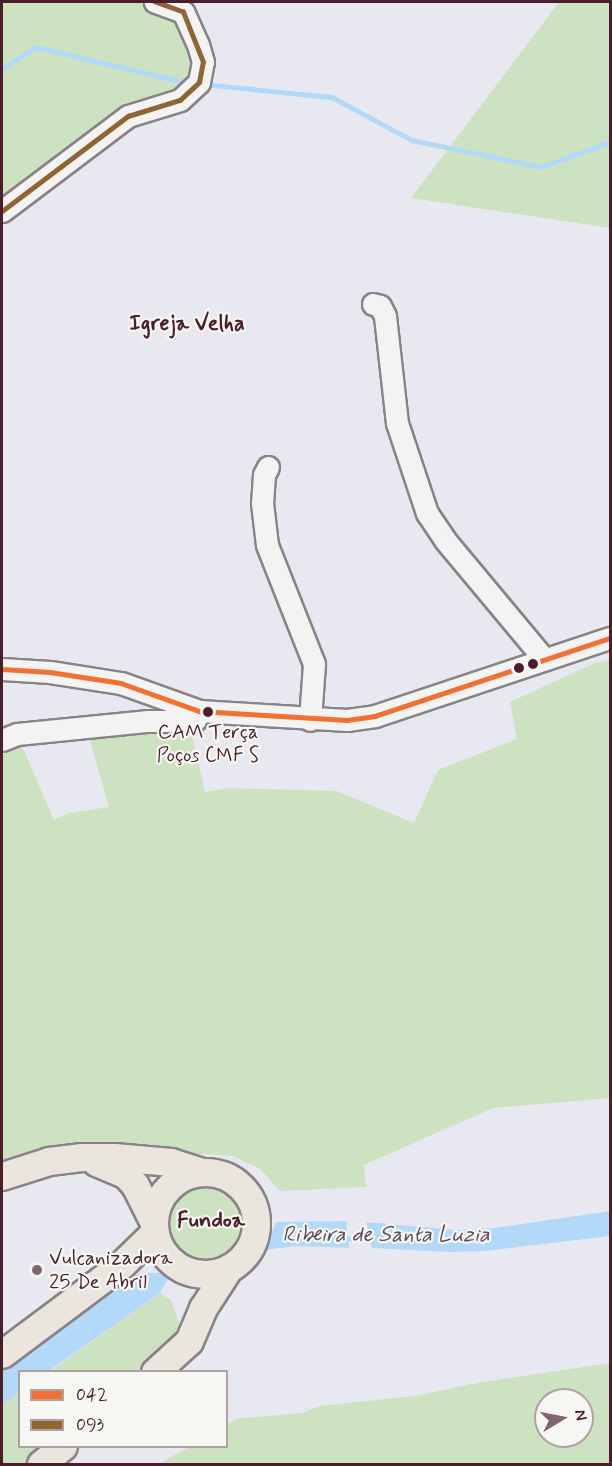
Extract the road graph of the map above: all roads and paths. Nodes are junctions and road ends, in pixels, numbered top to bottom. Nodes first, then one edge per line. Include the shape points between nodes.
1 (154, 2) edge
2 (2, 211) edge
3 (373, 304) dead end
4 (268, 467) dead end
5 (610, 638) edge
6 (544, 659) junction
7 (2, 669) edge
8 (199, 711) junction
9 (310, 720) junction
10 (2, 740) edge
11 (82, 1157) junction
12 (202, 1172) junction
13 (2, 1176) edge
14 (154, 1227) junction
15 (237, 1261) junction
16 (121, 1265) junction
17 (177, 1266) junction
18 (197, 1323) junction
19 (2, 1354) edge
20 (156, 1370) edge
21 (61, 1448) edge
22 (41, 1464) edge

1 - 2 street via 183,12 203,62 199,82 180,100 128,117
3 - 6 street via 380,306 385,316 397,423 427,513
4 - 9 street via 262,503 267,545 314,664
5 - 6 street
6 - 9 street via 375,716
7 - 8 street via 121,683
8 - 9 street
8 - 10 street via 195,720 17,734
11 - 12 main road via 171,1162
11 - 13 main road via 50,1161
11 - 14 main road via 126,1175 135,1185
12 - 14 main road via 183,1177 168,1188 158,1204
12 - 15 main road via 227,1177 251,1201 256,1221 254,1237
14 - 16 main road
14 - 17 main road
15 - 17 main road via 208,1274
15 - 18 main road via 207,1300
16 - 17 main road
16 - 19 main road
17 - 18 main road
18 - 20 main road via 183,1348
21 - 22 main road

